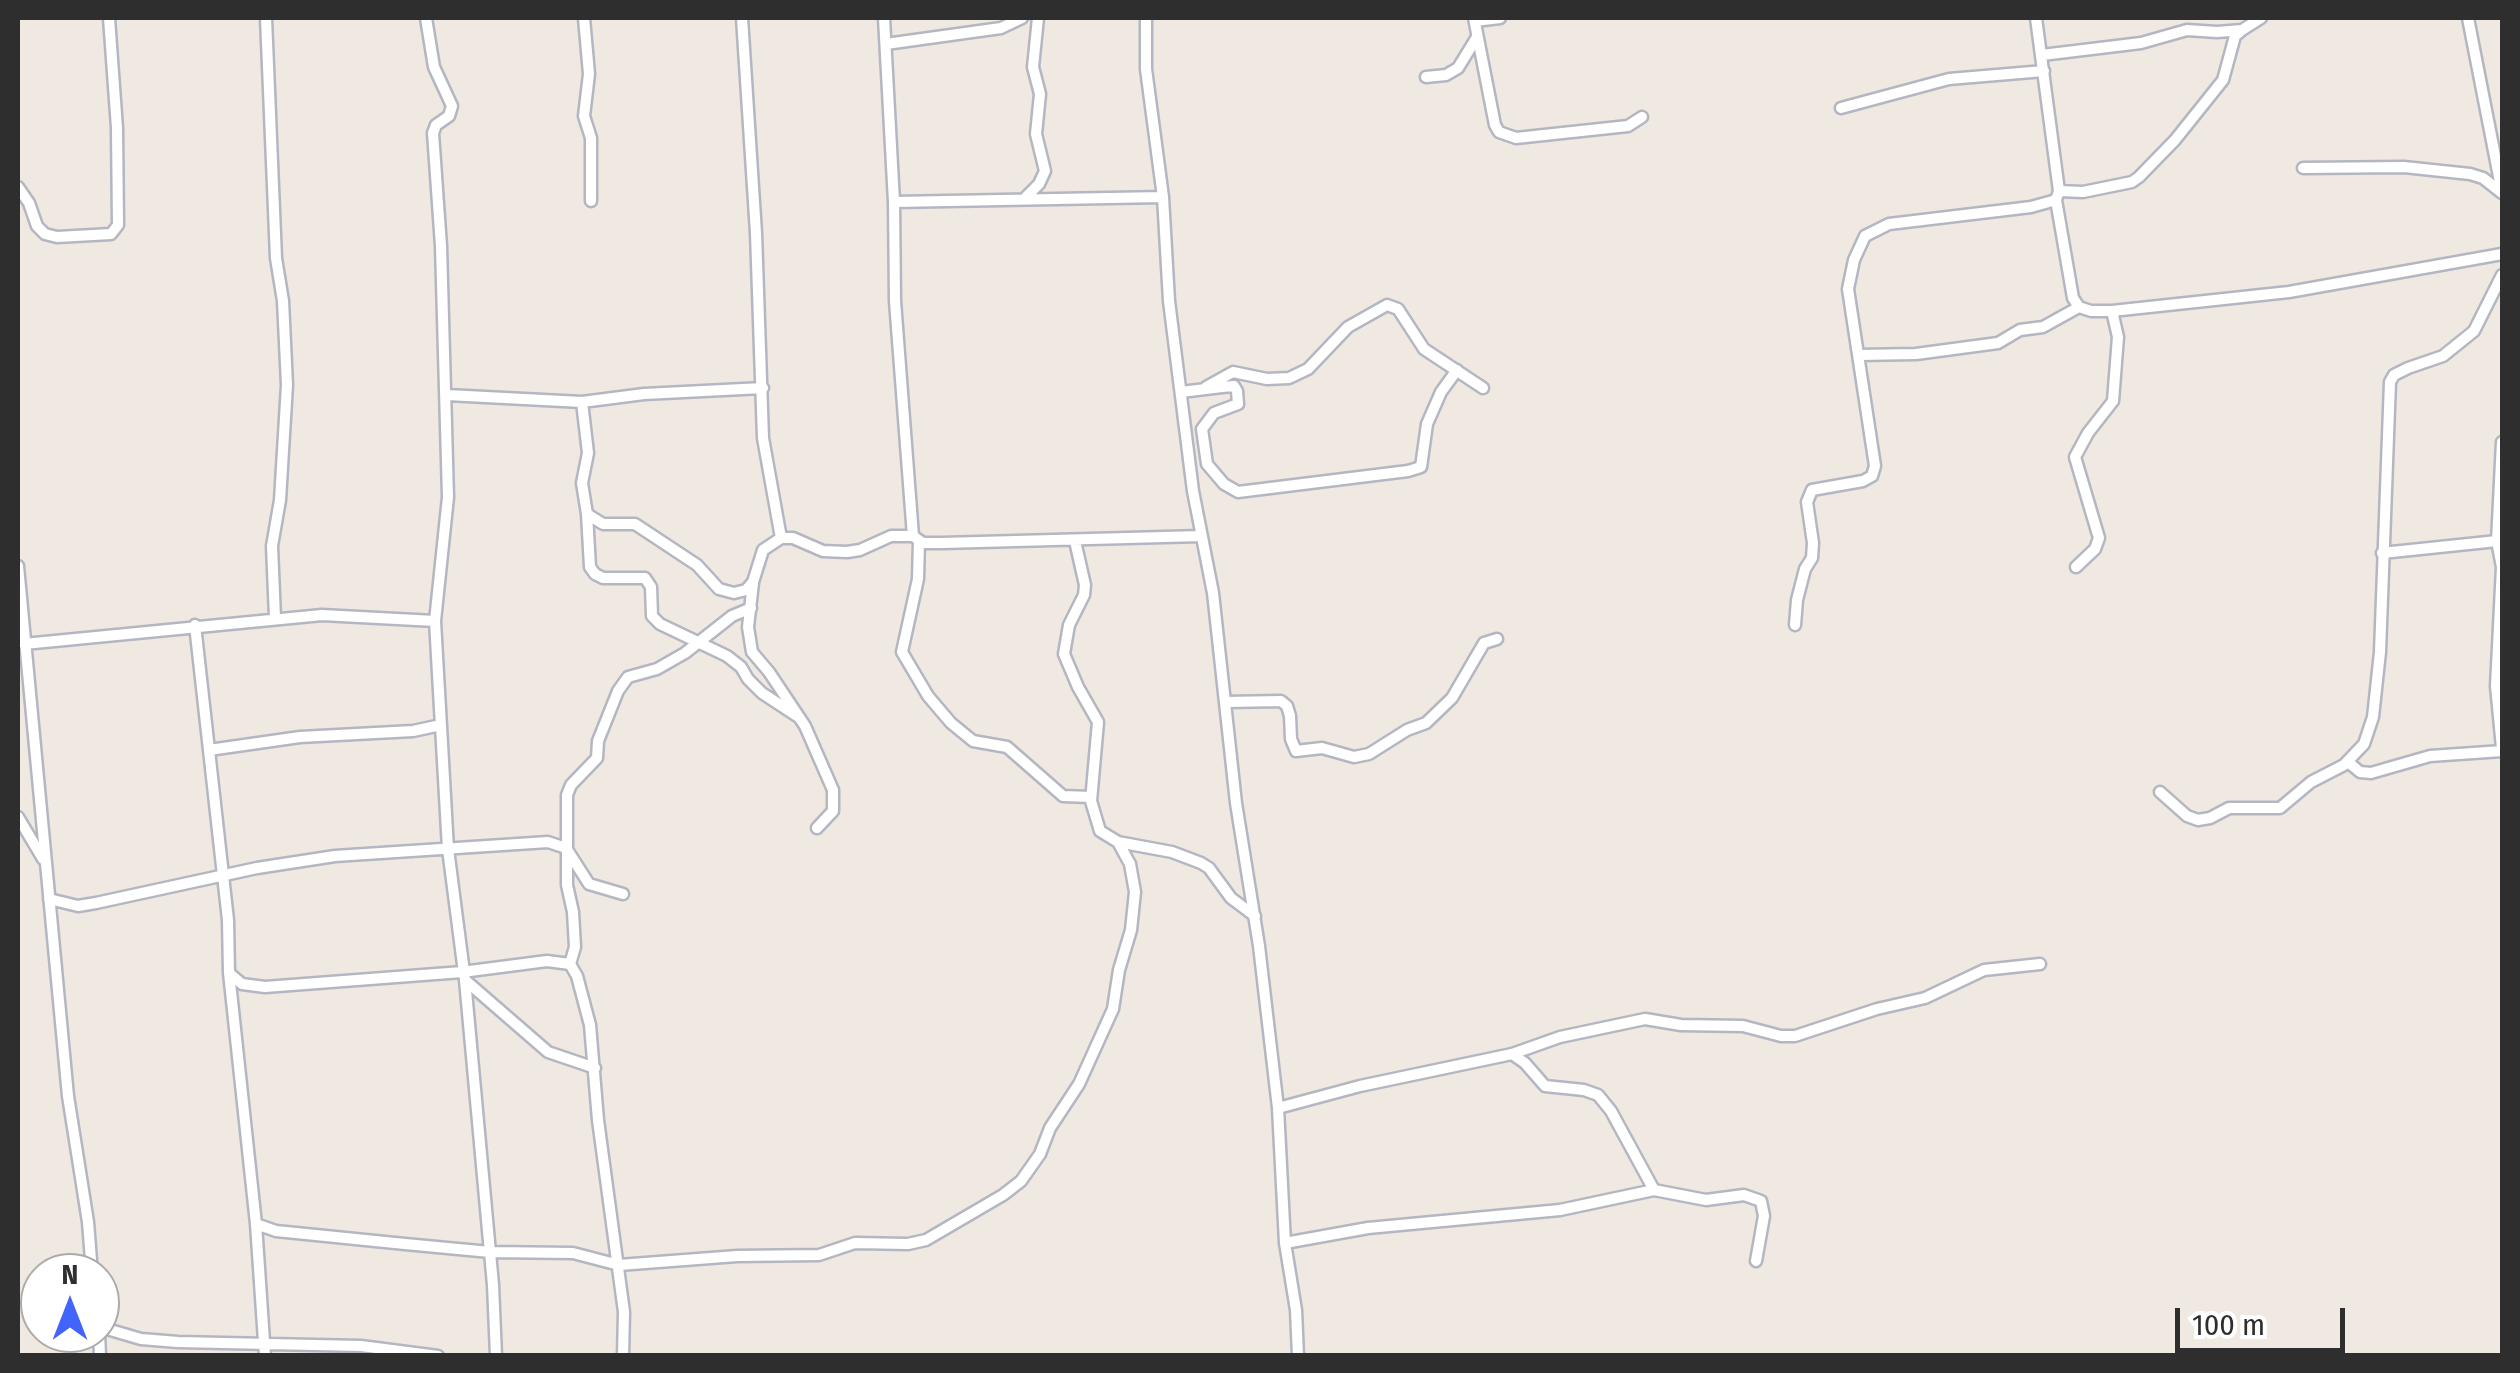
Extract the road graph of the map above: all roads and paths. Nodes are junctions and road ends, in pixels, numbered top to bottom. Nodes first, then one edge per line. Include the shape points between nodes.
1 (109, 18) edge
2 (266, 18) edge
3 (426, 18) edge
4 (584, 18) edge
5 (742, 18) edge
6 (884, 18) edge
7 (1022, 18) edge
8 (1038, 18) edge
9 (1146, 18) edge
10 (1500, 18) edge
11 (2036, 18) edge
12 (2261, 18) edge
13 (2468, 18) edge
14 (1474, 19) edge
15 (2242, 30) junction
16 (1478, 36) junction
17 (886, 44) junction
18 (2042, 55) junction
19 (2044, 70) junction
20 (1426, 78) dead end
21 (1841, 108) dead end
22 (1642, 117) dead end
23 (2303, 168) dead end
24 (18, 187) edge
25 (2502, 192) edge
26 (2057, 195) junction
27 (1163, 197) junction
28 (1024, 200) junction
29 (591, 202) dead end
30 (894, 202) junction
31 (2502, 254) edge
32 (2502, 275) edge
33 (2079, 307) junction
34 (2112, 311) junction
35 (1858, 355) junction
36 (1456, 370) junction
37 (764, 388) junction
38 (1483, 388) dead end
39 (1202, 391) junction
40 (1181, 392) junction
41 (446, 395) junction
42 (582, 402) junction
43 (2502, 442) edge
44 (587, 514) junction
45 (1201, 536) junction
46 (780, 538) junction
47 (916, 539) junction
48 (1074, 541) junction
49 (2497, 541) junction
50 (2382, 553) junction
51 (18, 566) edge
52 (2076, 567) dead end
53 (753, 582) junction
54 (751, 608) junction
55 (275, 618) junction
56 (434, 622) junction
57 (1795, 625) dead end
58 (195, 626) junction
59 (1497, 639) dead end
60 (700, 641) junction
61 (24, 644) junction
62 (1227, 702) junction
63 (797, 716) junction
64 (440, 726) junction
65 (209, 750) junction
66 (2502, 750) edge
67 (2348, 762) junction
68 (2160, 792) dead end
69 (1091, 797) junction
70 (18, 817) edge
71 (817, 828) dead end
72 (1118, 842) junction
73 (566, 848) junction
74 (448, 849) junction
75 (45, 861) junction
76 (221, 877) junction
77 (623, 894) dead end
78 (49, 899) junction
79 (1256, 916) junction
80 (570, 964) junction
81 (2040, 964) dead end
82 (229, 973) junction
83 (463, 976) junction
84 (1512, 1054) junction
85 (594, 1068) junction
86 (1278, 1108) junction
87 (1654, 1190) junction
88 (256, 1224) junction
89 (1284, 1243) junction
90 (490, 1252) junction
91 (90, 1253) edge
92 (1756, 1261) dead end
93 (618, 1265) junction
94 (120, 1334) edge
95 (264, 1350) edge
96 (438, 1356) edge
97 (496, 1356) edge
98 (623, 1356) edge
99 (1298, 1356) edge

1 - 24 street via 118,225 111,234 45,234
2 - 55 street via 287,385 272,546
3 - 41 street via 434,67 452,106 432,133
4 - 29 street
5 - 37 street
6 - 17 street
7 - 17 street via 1001,28
8 - 28 street via 1036,134 1045,171
9 - 27 street
10 - 14 street
11 - 18 street
12 - 15 street
13 - 25 street
14 - 16 street
15 - 18 street via 2187,30
15 - 26 street via 2234,36 2223,80 2140,177
16 - 20 street via 1458,68
16 - 22 street via 1499,132 1516,138 1628,126
17 - 30 street
18 - 19 street
19 - 21 street via 1948,79
19 - 26 street
23 - 25 street via 2470,174
26 - 33 street
26 - 35 street via 2031,207 1872,230 1849,275
27 - 28 street
27 - 40 street
28 - 30 street
30 - 47 street via 895,301
31 - 34 street via 2289,292
32 - 50 street via 2474,331 2390,382
33 - 34 street
33 - 35 street via 1998,343
34 - 52 street via 2118,337 2114,401 2075,457 2099,538
35 - 57 street via 1876,466 1863,481 1812,490 1807,502 1814,543
36 - 38 street
36 - 39 street via 1424,349 1398,309 1387,305 1348,326 1308,369 1289,378 1233,372
36 - 39 street via 1426,424 1422,467 1238,492 1207,464 1202,429 1214,413 1238,404 1237,390
37 - 42 street
37 - 46 street via 764,438
39 - 40 street
40 - 45 street
41 - 42 street
41 - 56 street via 448,496
42 - 44 street
43 - 49 street
44 - 53 street via 603,524 635,524 682,553 719,588 746,590
44 - 60 street via 594,574 645,578 652,616
45 - 48 street
45 - 62 street
46 - 47 street via 847,552 891,536
46 - 53 street via 763,550
47 - 48 street
47 - 69 street via 918,580 902,652 928,696 972,741 1006,746 1063,796
48 - 69 street via 1084,586 1064,654 1098,722
49 - 50 street
49 - 66 street
50 - 67 street via 2373,717 2364,744
51 - 61 street
53 - 54 street
54 - 60 street
54 - 63 street via 752,652
55 - 56 street via 322,614
55 - 58 street
56 - 64 street
58 - 61 street
58 - 65 street
59 - 62 street via 1484,643 1452,698 1426,723 1369,754 1296,752 1281,701
60 - 63 street
60 - 73 street via 657,669 628,677 618,692 597,758 567,795
61 - 75 street
62 - 79 street
63 - 71 street via 834,790 833,811
64 - 65 street
64 - 74 street
65 - 76 street
66 - 67 street via 2430,756 2371,773
67 - 68 street via 2280,808 2229,808 2198,820
69 - 72 street via 1100,831
70 - 75 street
72 - 79 street via 1201,863
72 - 93 street via 1135,892 1116,998 1072,1098 1021,1181 920,1242
73 - 74 street via 548,842
73 - 77 street via 589,884
73 - 80 street via 575,947
74 - 76 street via 336,856
74 - 83 street
75 - 78 street
76 - 78 street via 78,906
76 - 82 street
78 - 91 street
79 - 86 street
80 - 83 street via 546,961
80 - 85 street via 590,1025
81 - 84 street via 1984,970 1925,998 1795,1036 1645,1019
82 - 83 street via 242,984 266,988
82 - 88 street
83 - 85 street via 548,1052
83 - 90 street
84 - 86 street
84 - 87 street via 1545,1086 1598,1095
85 - 93 street
86 - 89 street
87 - 89 street via 1560,1210
87 - 92 street via 1696,1199 1744,1194 1760,1201
88 - 90 street
88 - 95 street
89 - 99 street
90 - 93 street via 573,1253
90 - 97 street
93 - 98 street
94 - 95 street
95 - 96 street via 360,1346

